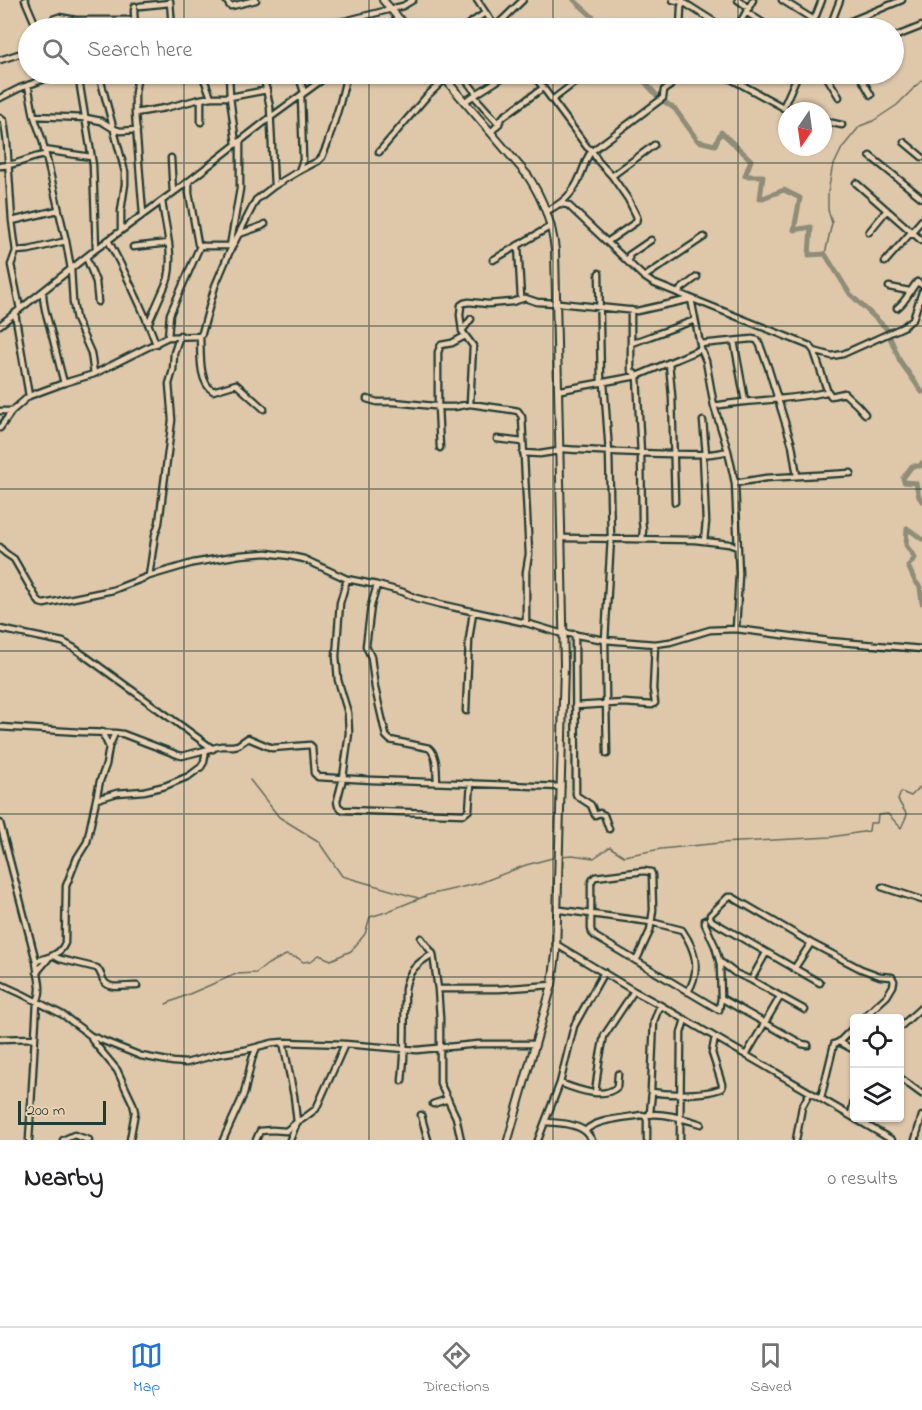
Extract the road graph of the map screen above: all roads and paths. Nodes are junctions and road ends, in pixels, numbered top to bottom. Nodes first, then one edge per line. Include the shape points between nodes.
1 (25, 0) edge
2 (226, 0) edge
3 (256, 0) edge
4 (381, 0) edge
5 (398, 0) edge
6 (413, 0) edge
7 (477, 0) edge
8 (673, 0) edge
9 (738, 0) edge
10 (753, 0) edge
11 (782, 0) edge
12 (822, 0) edge
13 (840, 0) edge
14 (902, 0) edge
15 (520, 1) edge
16 (683, 1) edge
17 (170, 2) edge
18 (403, 6) junction
19 (389, 10) junction
20 (748, 10) junction
21 (485, 13) junction
22 (33, 18) edge
23 (134, 18) edge
24 (171, 18) edge
25 (357, 18) edge
26 (395, 18) edge
27 (396, 18) edge
28 (478, 18) edge
29 (488, 18) edge
30 (504, 18) edge
31 (681, 18) edge
32 (709, 18) edge
33 (743, 18) edge
34 (758, 18) edge
35 (811, 18) edge
36 (815, 18) edge
37 (833, 18) edge
38 (859, 18) edge
39 (922, 26) edge
40 (904, 33) edge
41 (18, 54) edge
42 (0, 60) edge
43 (80, 84) edge
44 (102, 84) edge
45 (136, 84) edge
46 (206, 84) edge
47 (229, 84) edge
48 (266, 84) edge
49 (301, 84) edge
50 (316, 84) edge
51 (345, 84) edge
52 (437, 84) edge
53 (451, 84) edge
54 (456, 84) edge
55 (466, 84) edge
56 (493, 84) edge
57 (540, 84) edge
58 (573, 84) edge
59 (671, 84) edge
60 (740, 84) edge
61 (794, 84) edge
62 (831, 84) edge
63 (865, 84) edge
64 (28, 85) joint
65 (543, 88) junction
66 (267, 90) junction
67 (303, 93) junction
68 (871, 95) dead end
69 (211, 97) junction
70 (230, 97) junction
71 (473, 97) junction
72 (839, 97) dead end
73 (0, 98) edge
74 (201, 99) junction
75 (552, 100) junction
76 (786, 102) edge
77 (778, 105) edge
78 (135, 113) junction
79 (34, 116) junction
80 (271, 117) junction
81 (0, 118) edge
82 (86, 118) junction
83 (201, 122) dead end
84 (832, 123) edge
85 (499, 124) junction
86 (842, 125) dead end
87 (114, 129) junction
88 (137, 130) junction
89 (493, 130) junction
90 (904, 142) dead end
91 (238, 143) junction
92 (654, 145) dead end
93 (592, 151) junction
94 (379, 152) dead end
95 (44, 153) junction
96 (870, 156) dead end
97 (91, 157) junction
98 (922, 157) edge
99 (171, 158) dead end
100 (0, 166) edge
101 (8, 166) junction
102 (299, 171) junction
103 (612, 176) junction
104 (189, 181) junction
105 (856, 183) dead end
106 (274, 186) junction
107 (173, 193) junction
108 (922, 198) edge
109 (162, 201) junction
110 (561, 204) junction
111 (58, 210) junction
112 (549, 210) junction
113 (887, 210) junction
114 (143, 214) junction
115 (922, 220) edge
116 (12, 221) junction
117 (265, 224) dead end
118 (551, 226) junction
119 (121, 230) junction
120 (912, 231) junction
121 (869, 232) dead end
122 (239, 234) junction
123 (704, 237) dead end
124 (108, 240) junction
125 (651, 240) dead end
126 (66, 241) junction
127 (922, 241) edge
128 (607, 242) junction
129 (169, 243) junction
130 (518, 245) junction
131 (200, 246) junction
132 (230, 246) junction
133 (133, 247) dead end
134 (96, 249) junction
135 (16, 251) junction
136 (229, 253) junction
137 (86, 257) junction
138 (493, 260) dead end
139 (885, 262) dead end
140 (629, 263) junction
141 (71, 269) junction
142 (599, 273) dead end
143 (644, 277) junction
144 (697, 277) dead end
145 (922, 279) edge
146 (919, 284) edge
147 (889, 287) dead end
148 (43, 291) junction
149 (909, 291) junction
150 (922, 292) edge
151 (678, 293) junction
152 (521, 298) junction
153 (691, 299) junction
154 (98, 302) dead end
155 (558, 303) junction
156 (600, 308) junction
157 (897, 308) dead end
158 (20, 309) junction
159 (631, 310) junction
160 (15, 313) junction
161 (471, 319) dead end
162 (695, 320) junction
163 (149, 322) junction
164 (0, 325) edge
165 (464, 334) junction
166 (180, 335) junction
167 (200, 336) junction
168 (168, 337) junction
169 (734, 341) junction
170 (632, 343) junction
171 (156, 344) junction
172 (700, 347) junction
173 (814, 351) junction
174 (669, 363) junction
175 (94, 374) junction
176 (637, 376) junction
177 (64, 383) junction
178 (602, 383) junction
179 (561, 390) junction
180 (827, 390) junction
181 (29, 396) junction
182 (367, 399) dead end
183 (778, 400) junction
184 (746, 401) junction
185 (470, 405) junction
186 (714, 405) junction
187 (438, 406) junction
188 (264, 409) dead end
189 (0, 411) edge
190 (12, 411) junction
191 (865, 414) dead end
192 (703, 421) dead end
193 (0, 428) edge
194 (497, 439) dead end
195 (523, 442) junction
196 (440, 448) dead end
197 (561, 450) junction
198 (728, 451) junction
199 (609, 452) junction
200 (523, 453) junction
201 (641, 454) junction
202 (673, 454) junction
203 (704, 454) junction
204 (851, 472) dead end
205 (797, 476) junction
206 (735, 483) junction
207 (675, 502) dead end
208 (562, 522) junction
209 (564, 538) junction
210 (611, 538) junction
211 (642, 538) junction
212 (737, 540) junction
213 (704, 541) junction
214 (729, 544) junction
215 (0, 547) edge
216 (737, 547) junction
217 (149, 576) junction
218 (347, 579) junction
219 (377, 585) junction
220 (473, 612) junction
221 (526, 623) junction
222 (0, 629) edge
223 (736, 629) junction
224 (564, 633) junction
225 (575, 634) junction
226 (605, 640) junction
227 (655, 644) junction
228 (922, 649) edge
229 (606, 705) junction
230 (575, 706) junction
231 (466, 711) dead end
232 (0, 727) edge
233 (102, 732) junction
234 (115, 733) junction
235 (109, 747) junction
236 (213, 748) junction
237 (206, 750) junction
238 (607, 754) dead end
239 (343, 778) junction
240 (437, 782) junction
241 (471, 783) junction
242 (561, 787) junction
243 (97, 799) junction
244 (0, 823) edge
245 (609, 829) dead end
246 (882, 887) dead end
247 (922, 900) edge
248 (561, 910) junction
249 (591, 913) junction
250 (705, 920) dead end
251 (651, 922) junction
252 (421, 938) dead end
253 (811, 943) junction
254 (559, 946) junction
255 (766, 953) junction
256 (433, 954) junction
257 (52, 956) junction
258 (636, 961) junction
259 (36, 962) junction
260 (720, 964) junction
261 (794, 969) junction
262 (37, 972) junction
263 (604, 972) junction
264 (751, 980) junction
265 (820, 983) dead end
266 (0, 984) edge
267 (552, 985) junction
268 (137, 986) dead end
269 (438, 989) junction
270 (634, 991) junction
271 (688, 992) junction
272 (780, 997) junction
273 (721, 998) junction
274 (37, 1002) junction
275 (660, 1005) junction
276 (922, 1009) edge
277 (805, 1010) dead end
278 (867, 1014) edge
279 (685, 1019) junction
280 (765, 1023) junction
281 (904, 1024) edge
282 (850, 1032) edge
283 (91, 1036) junction
284 (715, 1037) junction
285 (34, 1038) junction
286 (0, 1039) edge
287 (283, 1042) junction
288 (839, 1042) junction
289 (345, 1044) junction
290 (536, 1044) junction
291 (808, 1045) dead end
292 (257, 1047) junction
293 (440, 1047) junction
294 (405, 1048) junction
295 (850, 1048) edge
296 (746, 1055) junction
297 (618, 1074) dead end
298 (904, 1081) edge
299 (402, 1082) dead end
300 (560, 1083) junction
301 (922, 1083) edge
302 (917, 1090) junction
303 (652, 1092) junction
304 (810, 1092) junction
305 (595, 1093) junction
306 (680, 1093) junction
307 (922, 1094) edge
308 (820, 1098) junction
309 (448, 1099) junction
310 (433, 1104) dead end
311 (421, 1114) dead end
312 (648, 1115) junction
313 (850, 1115) edge
314 (922, 1116) edge
315 (681, 1118) junction
316 (297, 1122) junction
317 (544, 1122) junction
318 (861, 1122) edge
319 (701, 1124) dead end
320 (585, 1131) junction
321 (881, 1134) junction
322 (28, 1140) edge
323 (63, 1140) edge
324 (89, 1140) edge
325 (130, 1140) edge
326 (223, 1140) edge
327 (256, 1140) edge
328 (290, 1140) edge
329 (428, 1140) edge
330 (461, 1140) edge
331 (509, 1140) edge
332 (538, 1140) edge
333 (592, 1140) edge
334 (647, 1140) edge
335 (680, 1140) edge
336 (796, 1140) edge
337 (879, 1140) edge
338 (892, 1140) edge
339 (915, 1140) edge

1 - 22 street
2 - 3 street via 232,6
4 - 19 main road
5 - 18 street
6 - 18 street
7 - 21 street
8 - 16 street
9 - 20 street
10 - 20 street
11 - 35 street
12 - 36 street
13 - 37 street
14 - 38 street
15 - 30 street
16 - 31 street
16 - 32 street
17 - 23 street via 137,6
17 - 24 street
18 - 19 street
19 - 25 street
19 - 26 main road
19 - 27 main road
20 - 33 street
20 - 34 street
21 - 28 street
21 - 29 street
39 - 40 street
41 - 42 street
43 - 82 street
44 - 87 street
45 - 78 street
46 - 69 street
47 - 70 street
48 - 66 street
49 - 67 street
50 - 67 street
51 - 102 street via 322,157
52 - 94 street
53 - 118 main road via 528,177
54 - 71 main road
55 - 71 street
56 - 71 street
57 - 65 street
58 - 75 street
59 - 93 street via 661,99
60 - 77 street
61 - 76 street
62 - 72 street
63 - 68 street
64 - 73 street
64 - 79 street
65 - 75 street
65 - 85 street via 504,116
66 - 70 street
66 - 80 street
67 - 80 street
67 - 102 street via 303,160
69 - 70 street
69 - 74 street
70 - 91 street
71 - 85 street
71 - 89 main road
74 - 78 street via 166,111
74 - 83 street
75 - 93 street
78 - 88 street
79 - 82 street
79 - 95 street
80 - 91 street
80 - 106 street
81 - 101 street via 4,121
82 - 87 street
82 - 97 street
84 - 86 street
85 - 89 street
87 - 88 street
87 - 119 street via 125,175
88 - 114 street
89 - 112 main road via 528,172
90 - 98 street
91 - 104 street
91 - 132 street via 240,189
92 - 103 street
93 - 103 street
93 - 110 street via 573,191
95 - 97 street
95 - 101 street
95 - 111 street
96 - 108 street
97 - 134 street
99 - 107 street
100 - 101 street
101 - 116 street
102 - 106 street
103 - 128 street via 638,220
104 - 107 street
104 - 131 street
105 - 113 street
106 - 122 street via 256,200
107 - 109 street
109 - 114 street
109 - 129 street
110 - 112 street
110 - 128 street via 568,205
111 - 116 street
111 - 126 street
112 - 155 main road via 557,243
113 - 120 street
113 - 121 street
114 - 119 street
115 - 120 street
116 - 135 street
117 - 122 street
118 - 130 street
118 - 155 main road
119 - 124 street
120 - 127 street
120 - 139 street
122 - 136 street
123 - 143 street
124 - 134 street
124 - 163 street
125 - 140 street via 630,255
126 - 135 street
126 - 141 street
128 - 140 street
129 - 133 street
129 - 163 street via 169,275
130 - 138 street
130 - 152 street
131 - 132 street
131 - 168 street via 170,314
132 - 136 street
134 - 137 street
135 - 158 street via 11,265
136 - 167 street
137 - 141 street
137 - 154 street via 96,282
140 - 143 street
141 - 148 street
141 - 175 street via 76,319 91,353
142 - 156 street
143 - 151 street
144 - 151 street
145 - 146 street
146 - 149 street
147 - 149 street
148 - 158 street
148 - 177 street via 44,311
149 - 157 street
150 - 173 street via 913,319 903,327 843,354 832,356
151 - 153 street
152 - 155 street
152 - 165 street via 512,302 464,303 460,310
153 - 159 street
153 - 162 street
153 - 173 street via 810,346
155 - 156 street
155 - 179 main road
155 - 197 main road
156 - 159 street
156 - 178 street
158 - 160 street
159 - 170 street
160 - 164 street
160 - 181 street
161 - 165 street
162 - 170 street
162 - 172 street
163 - 171 street
165 - 185 street via 473,346
165 - 187 street via 441,345 438,352
166 - 167 street
166 - 168 street
166 - 217 street via 169,384 172,420
167 - 188 street via 201,370 209,389 213,392 236,384
168 - 171 street
169 - 172 street
169 - 183 street via 757,340
169 - 184 street
170 - 176 street via 631,370
171 - 175 street
172 - 174 street
172 - 186 street
173 - 180 street
174 - 176 street
174 - 202 street
175 - 177 street
176 - 178 street
176 - 201 street
177 - 181 street
178 - 179 street
178 - 199 street
179 - 197 main road
180 - 183 street
180 - 191 street via 831,396 844,393
181 - 190 street
182 - 187 street
183 - 184 street
183 - 205 street
184 - 186 street
185 - 187 street
185 - 195 street via 518,411
186 - 198 street
187 - 196 street
189 - 190 street
190 - 193 street
192 - 203 street
194 - 195 street
195 - 200 street
197 - 199 street
197 - 200 street
197 - 208 main road
198 - 203 street
198 - 206 street
199 - 201 street
199 - 210 street
200 - 221 street via 529,554
201 - 202 street
201 - 211 street
202 - 203 street
202 - 207 street
203 - 213 street
204 - 205 street
205 - 206 street
206 - 212 street
208 - 209 main road
208 - 224 main road
209 - 210 street
209 - 224 main road
210 - 211 street
210 - 226 street
211 - 213 street
212 - 214 street
212 - 216 street
213 - 214 street
214 - 216 street
215 - 217 street via 14,559 44,604 113,590
216 - 223 street
217 - 218 street via 240,555 267,553 304,559
218 - 219 street
218 - 239 street via 340,603 336,656 348,713 349,740
219 - 220 street
219 - 240 street via 366,646 386,736 432,750
220 - 221 street
220 - 231 street
221 - 224 street
222 - 236 street via 63,642 74,648
223 - 227 street via 710,630
223 - 228 street
224 - 225 street
224 - 242 main road
224 - 248 main road
225 - 226 street
225 - 230 street
226 - 227 street
226 - 229 street
227 - 229 street via 655,703
229 - 230 street
229 - 238 street
230 - 245 street via 576,794 591,805 596,815 604,815
232 - 233 street
233 - 234 street
233 - 235 street
234 - 235 street
234 - 237 street via 178,755
235 - 243 street
236 - 237 street
236 - 239 street via 238,745 248,738 277,748 310,745 316,775
237 - 243 street via 201,767 181,780
239 - 240 street
239 - 241 street via 337,801 343,810 464,814 469,810
240 - 241 street
241 - 242 street
242 - 267 main road
243 - 257 street via 87,842 66,886 65,943
244 - 259 street
246 - 247 street
248 - 249 street
248 - 254 main road
249 - 251 street
249 - 251 street via 593,879 651,872
249 - 258 street via 593,935
250 - 260 street
251 - 258 street
251 - 271 street via 684,932 697,969
252 - 256 street
253 - 255 street via 732,897 710,915 712,921
253 - 261 street
253 - 278 street via 861,969 892,976 892,990
254 - 263 street
254 - 331 main road via 549,1005
255 - 261 street
255 - 264 street
256 - 269 street
256 - 294 street via 418,963 406,982
257 - 259 street
257 - 262 street
257 - 268 street via 97,968 106,984
258 - 271 street
259 - 262 street
260 - 264 street
260 - 273 street
261 - 265 street
262 - 274 street via 41,983
263 - 270 street
263 - 300 street via 574,1026
264 - 272 street
266 - 274 street
267 - 269 street
267 - 290 main road
269 - 293 street
270 - 275 street
270 - 305 street via 604,1036
271 - 273 street via 718,1010
272 - 277 street
272 - 280 street
273 - 280 street
274 - 283 street
274 - 285 street
275 - 279 street
275 - 303 street via 654,1021
276 - 281 street
279 - 284 street
279 - 306 street via 681,1033
280 - 291 street
280 - 296 street
282 - 288 street
283 - 292 street via 141,1056 186,1063
283 - 325 street via 117,1070 134,1104
284 - 296 street
284 - 306 street via 712,1053 722,1088
285 - 286 street
285 - 322 street
287 - 289 street
287 - 292 street
287 - 316 street
288 - 295 street
288 - 308 street via 834,1044
289 - 294 street
289 - 316 street via 316,1109
290 - 293 street
290 - 331 main road
292 - 326 street via 244,1094
293 - 294 street
293 - 309 street via 440,1083
294 - 299 street
296 - 304 street
297 - 305 street via 616,1090
298 - 302 street
300 - 305 street
300 - 317 street
301 - 302 street
302 - 307 street
303 - 306 street
303 - 312 street
304 - 308 street
304 - 336 street via 802,1107
306 - 315 street
308 - 313 street
309 - 310 street
309 - 330 street
311 - 329 street
312 - 315 street
312 - 320 street via 597,1123
312 - 334 street
314 - 339 street
315 - 319 street
315 - 335 street
316 - 327 street via 286,1131 260,1131
316 - 328 street
317 - 320 street
317 - 332 street
318 - 321 street
320 - 333 street
321 - 337 street
321 - 338 street
323 - 324 street via 74,1135

